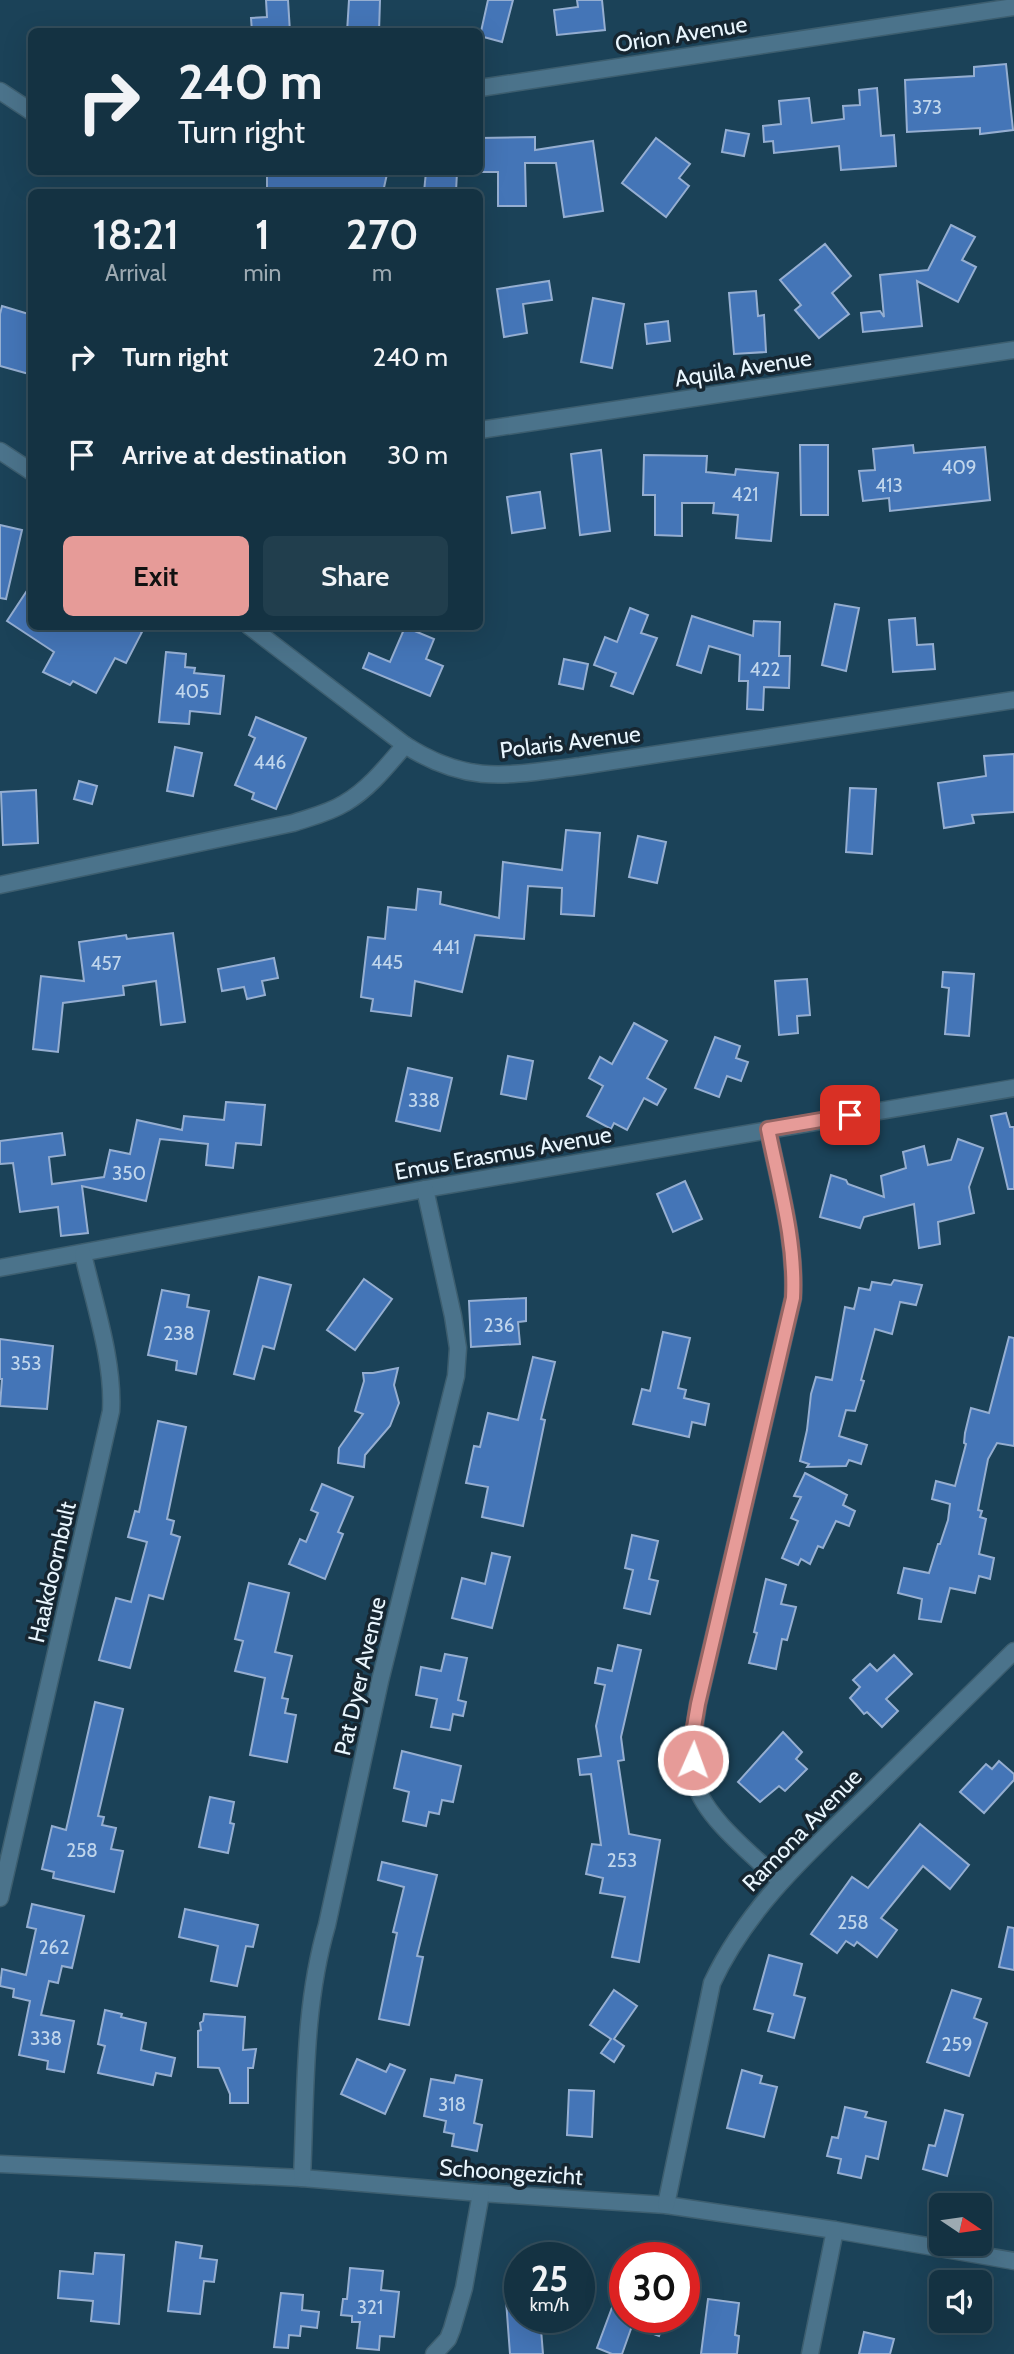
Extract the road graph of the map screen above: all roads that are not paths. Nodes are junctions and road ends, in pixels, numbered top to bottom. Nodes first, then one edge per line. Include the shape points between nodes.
1 (1014, 6) edge
2 (483, 88) edge
3 (0, 91) edge
4 (28, 109) edge
5 (1014, 350) edge
6 (483, 430) edge
7 (0, 451) edge
8 (28, 469) edge
9 (254, 630) edge
10 (1014, 700) edge
11 (405, 745) junction
12 (0, 885) edge
13 (1014, 1088) edge
14 (768, 1129) junction
15 (425, 1189) junction
16 (83, 1254) junction
17 (0, 1268) edge
18 (1014, 1651) edge
19 (780, 1881) junction
20 (0, 1898) edge
21 (0, 2164) edge
22 (302, 2178) junction
23 (481, 2193) junction
24 (666, 2205) junction
25 (835, 2230) junction
26 (1013, 2258) edge
27 (433, 2354) edge
28 (810, 2354) edge

1 - 2 street, Orion Avenue
3 - 4 street
5 - 6 street, Aquila Avenue
7 - 8 street
9 - 11 street, Polaris Avenue
10 - 11 street, Polaris Avenue via 519,774 481,775 454,769
11 - 12 street via 359,793 330,811 293,823
13 - 14 street, Emus Erasmus Avenue
14 - 15 street, Emus Erasmus Avenue
14 - 19 street via 791,1248 793,1298 698,1704 693,1760 695,1784 705,1807
15 - 16 street, Emus Erasmus Avenue
15 - 22 street, Pat Dyer Avenue via 453,1316 456,1376 316,1963
16 - 17 street, Emus Erasmus Avenue
16 - 20 street, Haakdoornbult via 107,1360 111,1411
18 - 19 street, Ramona Avenue
19 - 24 street, Ramona Avenue via 742,1928 712,1983
21 - 22 street, Schoongezicht
22 - 23 street, Schoongezicht
23 - 24 street, Schoongezicht
23 - 27 street via 452,2329
24 - 25 street, Schoongezicht
25 - 26 street, Schoongezicht
25 - 28 street

